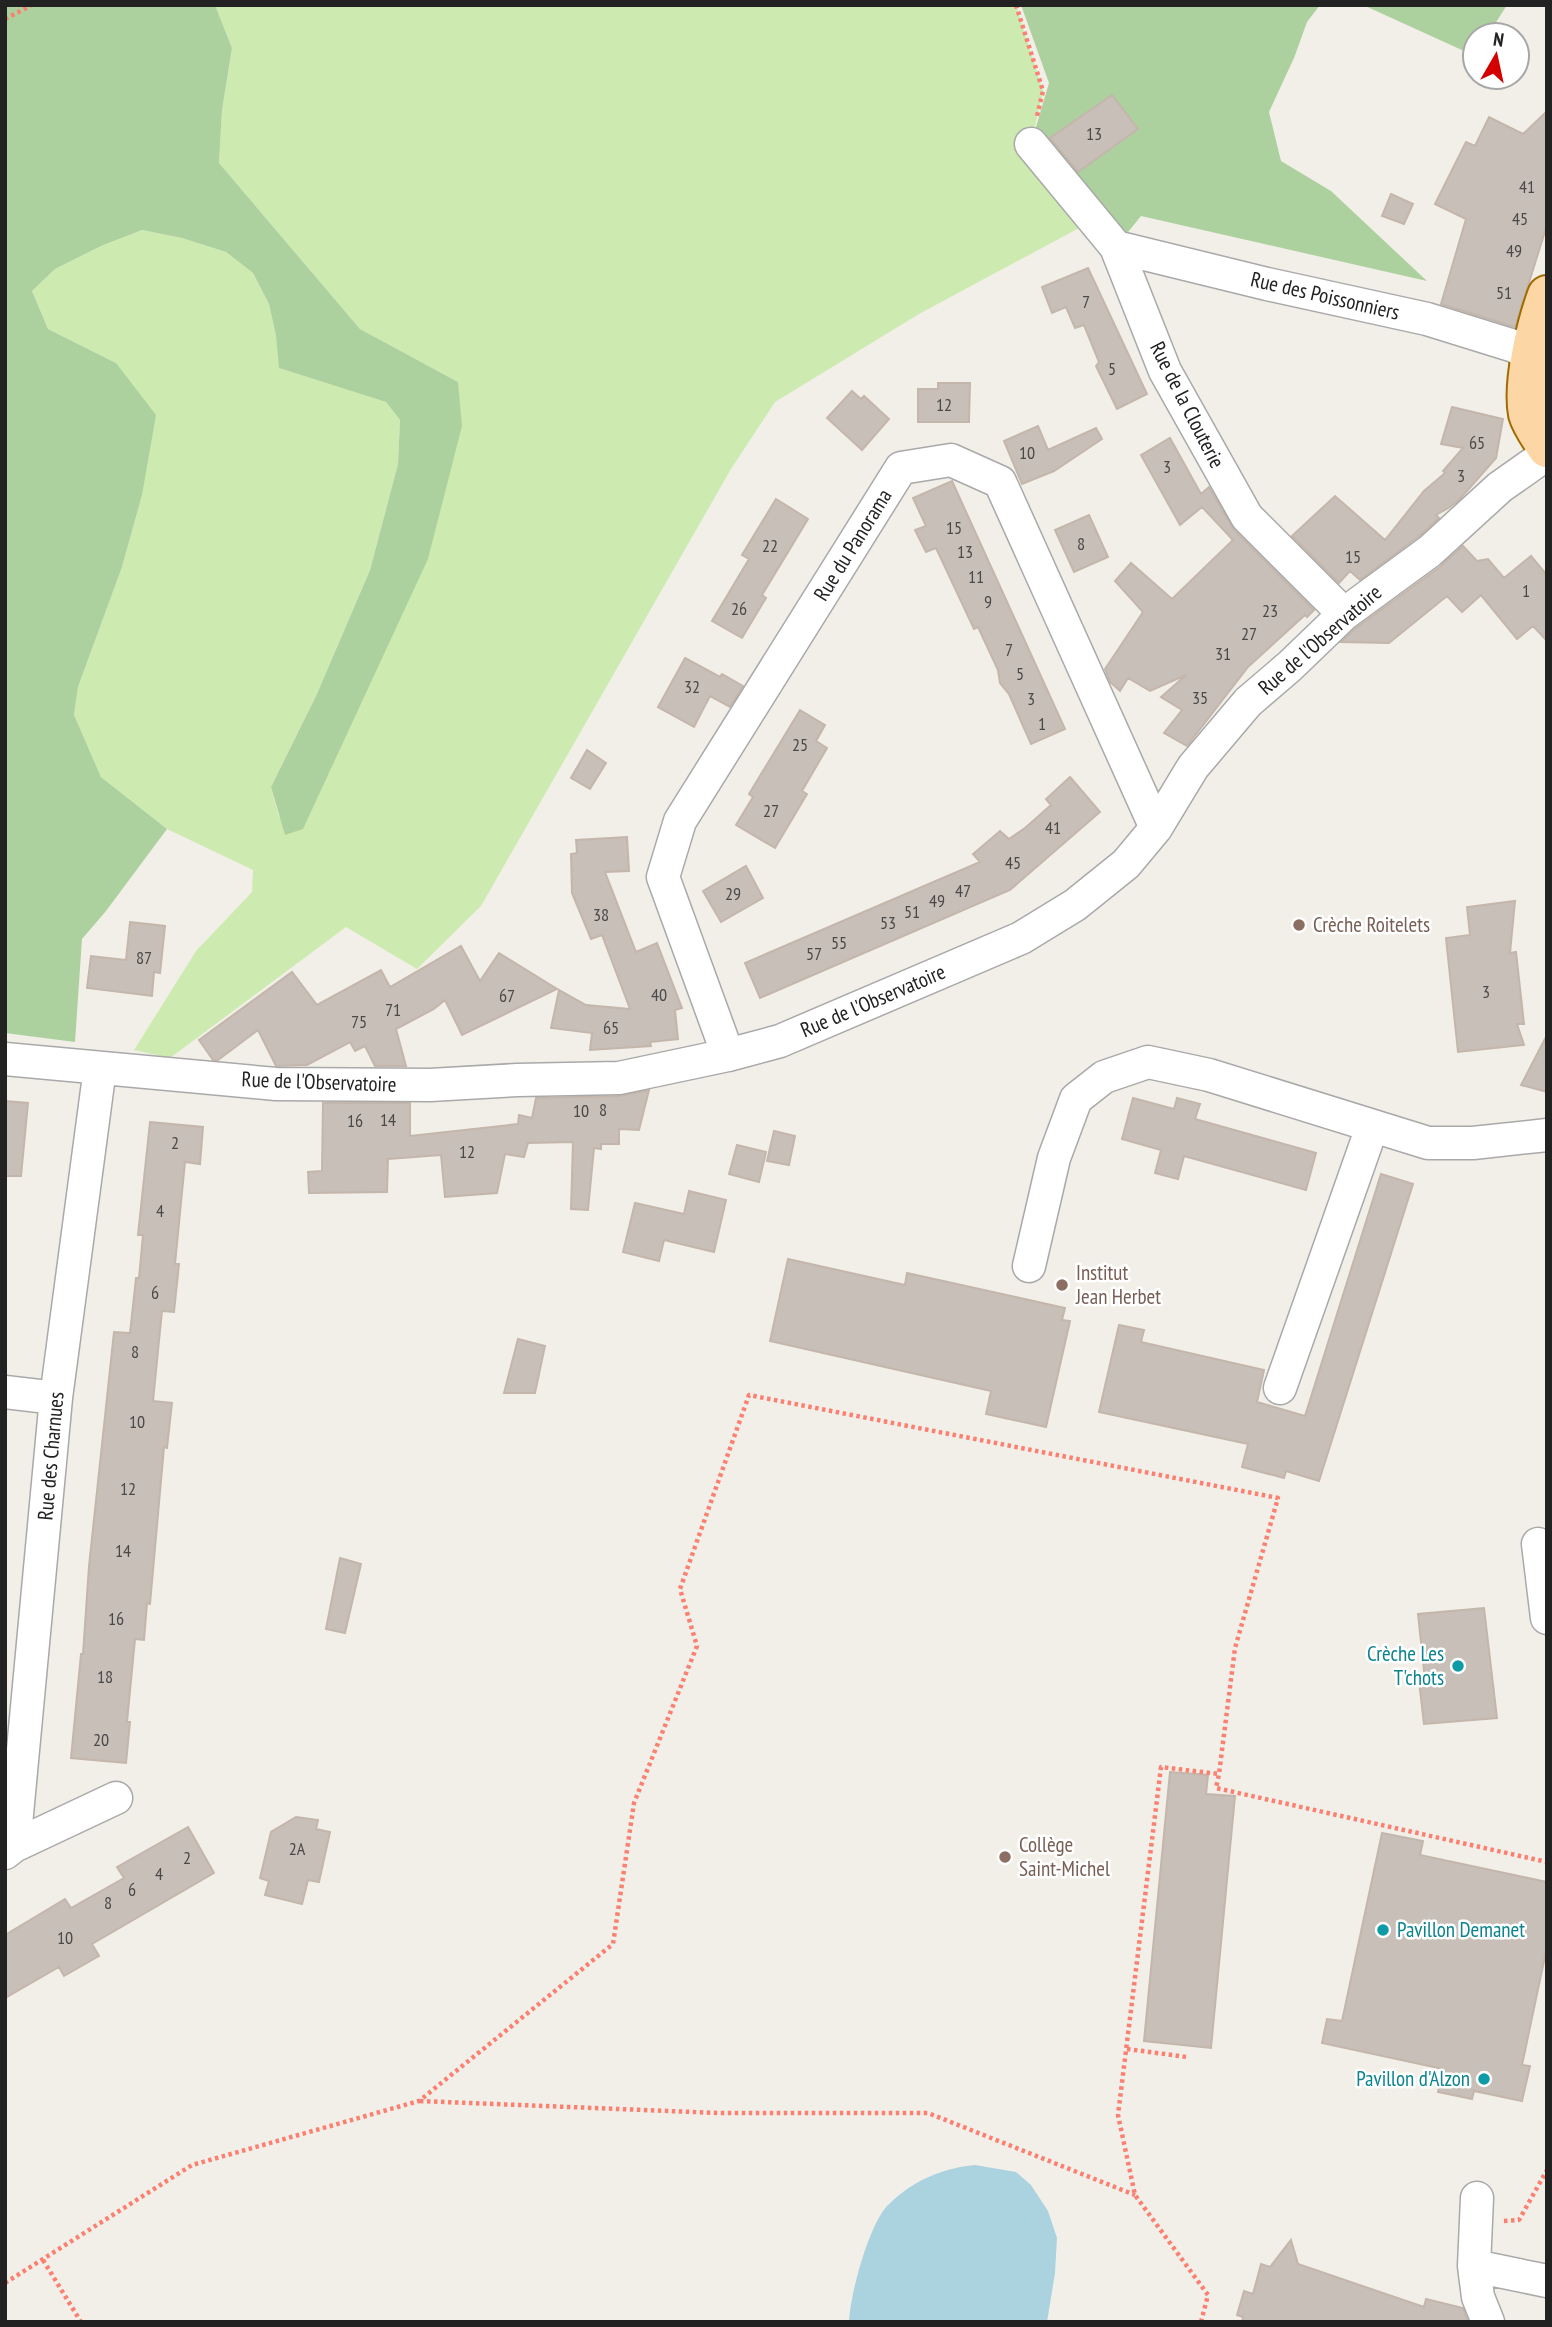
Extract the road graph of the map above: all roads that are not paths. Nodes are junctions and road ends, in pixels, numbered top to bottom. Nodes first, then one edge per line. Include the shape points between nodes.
1 (1031, 144) road end
2 (1116, 247) junction
3 (1547, 295) edge
4 (1539, 365) edge
5 (1547, 448) edge
6 (1547, 454) edge
7 (1344, 614) junction
8 (1156, 828) junction
9 (728, 1055) junction
10 (5, 1059) edge
11 (100, 1068) junction
12 (1372, 1126) junction
13 (1547, 1135) edge
14 (1029, 1266) dead end
15 (1280, 1388) dead end
16 (5, 1392) edge
17 (56, 1398) junction
18 (1538, 1544) dead end
19 (1547, 1618) edge
20 (116, 1798) dead end
21 (10, 1850) edge
22 (1477, 2211) road end
23 (1474, 2266) junction
24 (1547, 2281) edge
25 (1488, 2322) edge

1 - 2 street, Rue de la Clouterie
2 - 4 street, Rue des Poissonniers via 1427,319 1514,346
2 - 7 street, Rue de la Clouterie via 1164,371 1247,517
3 - 4 main road via 1539,316
4 - 5 main road via 1528,384 1528,416
6 - 7 street, Rue de l'Observatoire via 1500,487 1430,551
7 - 8 street, Rue de l'Observatoire via 1248,702 1193,767
8 - 9 street, Rue de l'Observatoire via 1126,864 1075,905 1021,938 780,1041
8 - 9 street, Rue du Panorama via 1000,482 951,460 901,468 680,821 663,877
9 - 11 street, Rue de l'Observatoire via 619,1078 430,1085 276,1084
10 - 11 street, Rue de l'Observatoire
11 - 17 street, Rue des Charnues
12 - 13 street via 1428,1143
12 - 14 street via 1209,1075 1148,1062 1104,1077 1076,1099 1054,1158
12 - 15 street
16 - 17 street
17 - 21 street, Rue des Charnues
18 - 19 street
20 - 21 street
22 - 23 street
23 - 24 street
23 - 25 street via 1478,2297

